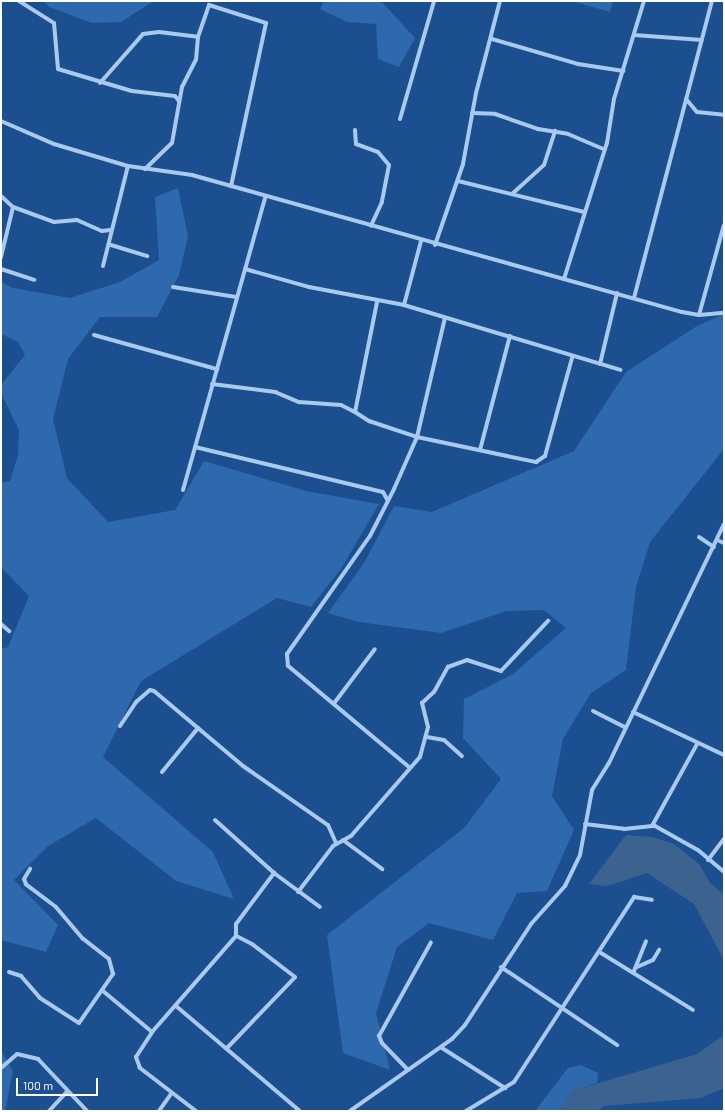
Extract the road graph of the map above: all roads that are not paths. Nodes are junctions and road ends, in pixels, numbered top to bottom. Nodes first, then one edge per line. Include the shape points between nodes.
1 (19, 1) edge
2 (434, 1) edge
3 (500, 1) edge
4 (644, 1) edge
5 (712, 1) edge
6 (634, 35) junction
7 (198, 37) junction
8 (492, 39) junction
9 (702, 40) junction
10 (623, 71) junction
11 (100, 83) junction
12 (686, 99) junction
13 (179, 103) junction
14 (472, 113) junction
15 (724, 115) edge
16 (400, 119) dead end
17 (1, 121) edge
18 (355, 130) dead end
19 (555, 131) junction
20 (604, 149) junction
21 (128, 166) junction
22 (145, 170) junction
23 (458, 181) junction
24 (231, 186) junction
25 (512, 194) junction
26 (1, 196) edge
27 (265, 198) junction
28 (13, 207) junction
29 (584, 212) junction
30 (724, 225) edge
31 (371, 226) junction
32 (110, 230) junction
33 (421, 241) junction
34 (111, 245) junction
35 (435, 245) junction
36 (147, 256) dead end
37 (1, 257) edge
38 (103, 266) dead end
39 (1, 269) edge
40 (245, 269) junction
41 (564, 279) junction
42 (34, 280) dead end
43 (172, 287) dead end
44 (617, 293) junction
45 (236, 297) junction
46 (634, 298) junction
47 (377, 302) junction
48 (404, 305) junction
49 (724, 313) edge
50 (699, 315) junction
51 (445, 318) junction
52 (94, 335) dead end
53 (510, 336) junction
54 (572, 358) junction
55 (600, 364) junction
56 (217, 369) junction
57 (620, 370) dead end
58 (212, 384) junction
59 (356, 412) junction
60 (416, 437) junction
61 (195, 447) junction
62 (480, 450) junction
63 (183, 490) dead end
64 (388, 501) junction
65 (724, 524) edge
66 (699, 537) dead end
67 (717, 540) junction
68 (724, 543) edge
69 (714, 546) junction
70 (548, 621) dead end
71 (1, 624) edge
72 (9, 631) dead end
73 (375, 649) dead end
74 (336, 702) junction
75 (593, 711) dead end
76 (633, 712) junction
77 (120, 726) dead end
78 (624, 727) junction
79 (198, 728) junction
80 (427, 737) junction
81 (697, 744) junction
82 (724, 755) edge
83 (462, 756) dead end
84 (409, 767) junction
85 (162, 772) dead end
86 (215, 820) dead end
87 (585, 824) junction
88 (652, 826) junction
89 (724, 839) edge
90 (343, 840) junction
91 (336, 843) junction
92 (708, 860) junction
93 (30, 869) dead end
94 (382, 869) dead end
95 (724, 872) edge
96 (274, 873) junction
97 (298, 892) junction
98 (652, 900) dead end
99 (320, 907) dead end
100 (236, 936) junction
101 (646, 941) dead end
102 (431, 942) dead end
103 (659, 950) dead end
104 (601, 953) junction
105 (501, 967) junction
106 (635, 969) junction
107 (9, 972) dead end
108 (102, 991) junction
109 (176, 1006) junction
110 (563, 1008) junction
111 (693, 1010) dead end
112 (152, 1032) junction
113 (617, 1045) dead end
114 (227, 1048) junction
115 (442, 1048) junction
116 (1, 1068) edge
117 (408, 1070) junction
118 (505, 1088) junction
119 (67, 1092) junction
120 (171, 1094) junction
121 (49, 1111) edge
122 (87, 1111) edge
123 (159, 1111) edge
124 (196, 1111) edge
125 (300, 1111) edge
126 (350, 1111) edge
127 (466, 1111) edge

1 - 11 street via 54,23 58,69
2 - 16 street
3 - 8 street
4 - 6 street
5 - 9 street
6 - 9 street
6 - 10 street
7 - 11 street via 159,32 143,34
7 - 13 street via 196,60 182,87
7 - 24 street via 209,5 266,23
8 - 10 street via 578,64
8 - 14 street
9 - 12 street
10 - 20 street
11 - 13 street via 176,96
12 - 15 street via 697,112
12 - 46 street
13 - 22 street via 172,143
14 - 19 street via 495,114 538,129
14 - 23 street
17 - 21 street via 54,144
18 - 31 street via 356,144 378,152 388,161 385,188
19 - 20 street
19 - 25 street via 544,165
20 - 29 street
21 - 22 street
21 - 32 street
22 - 24 street via 192,175
23 - 25 street
23 - 35 street
24 - 27 street
25 - 29 street
26 - 28 street
27 - 31 street
27 - 40 street
28 - 32 street via 54,222 77,220 102,231
28 - 37 street
29 - 41 street
30 - 50 street
31 - 33 street
32 - 34 street
33 - 35 street
33 - 48 street
34 - 36 street
34 - 38 street
35 - 41 street
39 - 42 street
40 - 45 street
40 - 47 street
41 - 44 street
43 - 45 street
44 - 46 street
44 - 55 street
45 - 56 street
46 - 50 street
47 - 48 street
47 - 59 street
48 - 51 street
49 - 50 street
51 - 53 street
51 - 60 street
52 - 56 street
53 - 54 street
53 - 62 street
54 - 55 street
54 - 62 street via 545,456 536,462
55 - 57 street
56 - 58 street
58 - 59 street via 275,392 299,402 341,405
58 - 61 street
59 - 60 street via 369,421
60 - 62 street
60 - 64 street
61 - 63 street
61 - 64 street via 383,492
64 - 74 street via 370,536 287,654 288,666
65 - 67 street
66 - 69 street
67 - 68 street
67 - 69 street
69 - 76 street
70 - 80 street via 501,671 466,660 448,667 434,692 422,703 428,721
71 - 72 street
73 - 74 street
74 - 84 street
75 - 78 street
76 - 78 street
76 - 81 street
77 - 79 street via 150,690
78 - 87 street via 609,764 592,790
79 - 85 street
79 - 91 street via 328,825
80 - 83 street via 444,740
80 - 84 street via 423,753
81 - 82 street
81 - 88 street
84 - 90 street via 351,836
86 - 96 street
87 - 88 street via 624,829
87 - 105 street via 576,867
88 - 92 street via 679,838
89 - 92 street
90 - 91 street
90 - 94 street
91 - 97 street
92 - 95 street
93 - 108 street via 24,879 26,884 56,907 83,939 111,962 113,974
96 - 97 street
96 - 100 street via 236,924
97 - 99 street
98 - 104 street via 634,896
100 - 109 street
100 - 114 street via 252,944 295,977
101 - 106 street
102 - 117 street via 379,1036 382,1043
103 - 106 street via 653,960
104 - 106 street
104 - 110 street
105 - 110 street
105 - 115 street via 465,1025
106 - 111 street
107 - 108 street via 21,976 40,998 79,1023
108 - 112 street
109 - 112 street
109 - 114 street
110 - 113 street
110 - 118 street via 533,1058
112 - 120 street via 136,1063
114 - 125 street
115 - 117 street
115 - 118 street
116 - 119 street via 17,1054 38,1059
117 - 126 street
118 - 127 street
119 - 121 street
119 - 122 street
120 - 123 street
120 - 124 street

